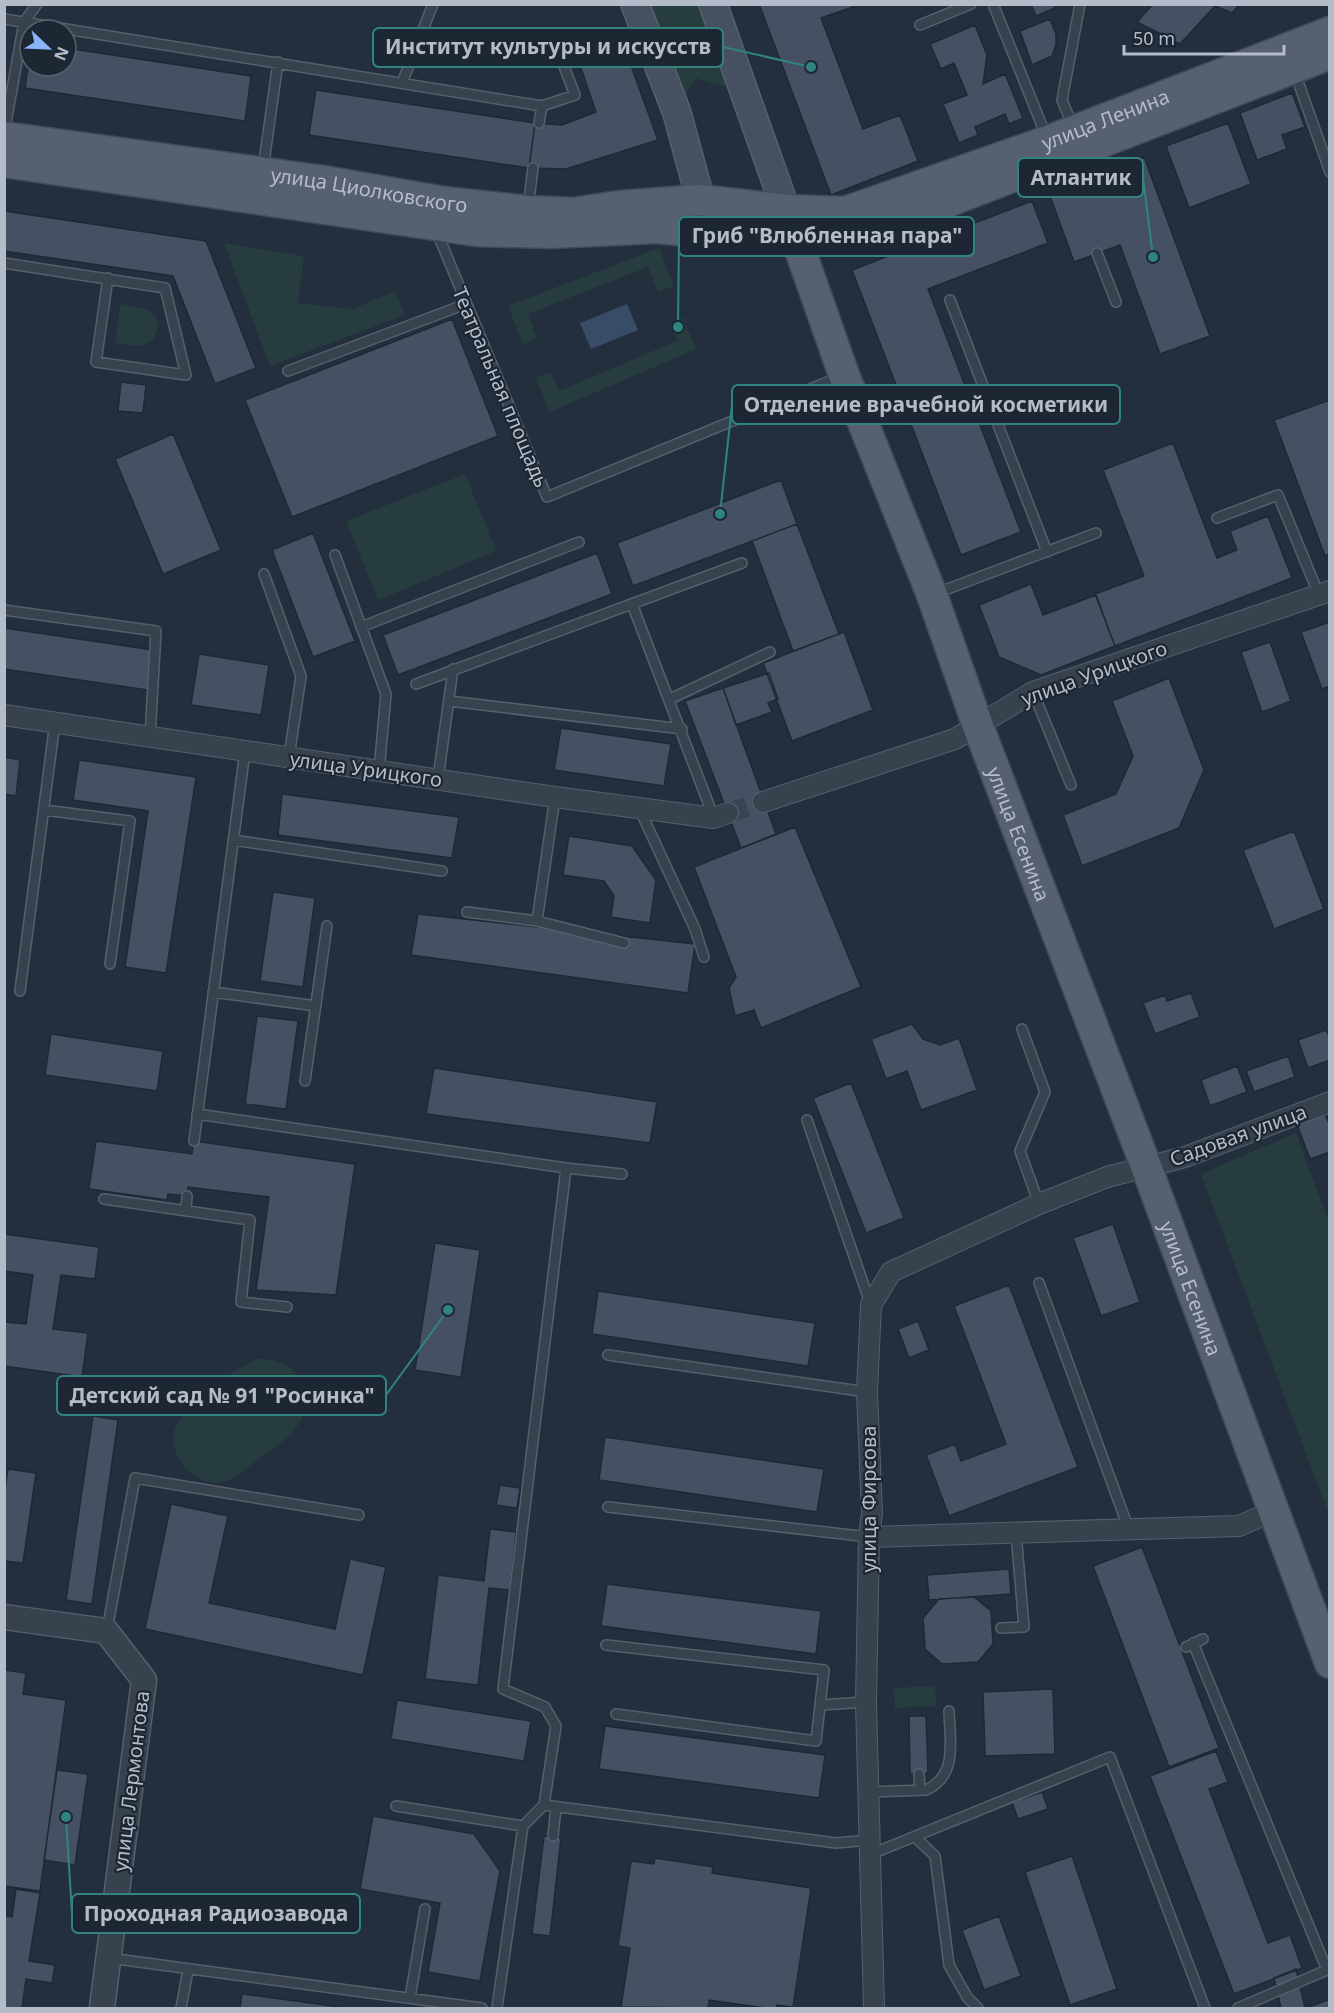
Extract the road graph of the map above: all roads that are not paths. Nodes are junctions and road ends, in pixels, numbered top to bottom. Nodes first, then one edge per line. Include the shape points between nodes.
1 (37, 4) edge
2 (433, 4) edge
3 (635, 4) edge
4 (713, 4) edge
5 (971, 4) edge
6 (993, 4) edge
7 (1080, 4) edge
8 (27, 18) edge
9 (920, 25) dead end
10 (78, 31) edge
11 (1329, 32) edge
12 (1329, 54) edge
13 (18, 56) edge
14 (560, 56) dead end
15 (278, 62) junction
16 (1293, 68) junction
17 (402, 82) junction
18 (542, 106) junction
19 (539, 123) dead end
20 (4, 136) edge
21 (1064, 154) junction
22 (4, 162) edge
23 (533, 168) dead end
24 (1329, 172) edge
25 (262, 174) junction
26 (701, 200) junction
27 (786, 210) junction
28 (528, 211) junction
29 (434, 225) junction
30 (709, 232) junction
31 (796, 241) junction
32 (1097, 253) dead end
33 (4, 263) edge
34 (108, 278) junction
35 (950, 300) dead end
36 (1116, 302) dead end
37 (466, 304) junction
38 (288, 371) dead end
39 (835, 378) junction
40 (1217, 518) dead end
41 (1096, 533) dead end
42 (579, 542) dead end
43 (1047, 552) junction
44 (335, 555) dead end
45 (742, 563) dead end
46 (264, 574) dead end
47 (1324, 593) edge
48 (932, 595) junction
49 (632, 604) junction
50 (4, 610) edge
51 (361, 627) junction
52 (770, 652) dead end
53 (453, 669) junction
54 (416, 684) dead end
55 (1033, 692) junction
56 (670, 699) junction
57 (449, 701) junction
58 (4, 715) edge
59 (56, 723) junction
60 (978, 726) junction
61 (682, 729) junction
62 (150, 737) junction
63 (245, 751) junction
64 (290, 757) junction
65 (379, 771) junction
66 (438, 779) junction
67 (1071, 785) dead end
68 (555, 797) junction
69 (763, 802) tunnel mouth
70 (639, 808) junction
71 (44, 810) junction
72 (721, 815) joint
73 (233, 840) junction
74 (442, 871) dead end
75 (467, 912) dead end
76 (537, 921) junction
77 (327, 927) dead end
78 (624, 944) dead end
79 (704, 957) dead end
80 (110, 964) dead end
81 (20, 991) dead end
82 (213, 992) junction
83 (316, 1006) junction
84 (1022, 1029) dead end
85 (305, 1081) dead end
86 (1329, 1102) edge
87 (197, 1114) junction
88 (807, 1120) dead end
89 (194, 1141) dead end
90 (1146, 1166) junction
91 (566, 1168) junction
92 (622, 1174) dead end
93 (187, 1196) dead end
94 (104, 1199) dead end
95 (1039, 1204) junction
96 (186, 1210) junction
97 (1039, 1283) dead end
98 (871, 1305) junction
99 (287, 1307) dead end
100 (608, 1355) dead end
101 (867, 1392) junction
102 (608, 1507) dead end
103 (1273, 1510) junction
104 (359, 1515) dead end
105 (1128, 1527) junction
106 (1016, 1533) junction
107 (869, 1537) junction
108 (4, 1617) edge
109 (1001, 1628) dead end
110 (106, 1631) junction
111 (1203, 1639) dead end
112 (606, 1645) dead end
113 (1329, 1663) edge
114 (866, 1702) junction
115 (820, 1705) junction
116 (950, 1711) dead end
117 (616, 1714) dead end
118 (919, 1774) dead end
119 (920, 1790) junction
120 (868, 1792) junction
121 (544, 1805) junction
122 (396, 1806) dead end
123 (556, 1807) junction
124 (523, 1826) junction
125 (553, 1836) dead end
126 (915, 1837) junction
127 (869, 1847) junction
128 (425, 1910) dead end
129 (109, 1958) junction
130 (188, 1970) junction
131 (410, 1998) junction
132 (102, 2008) edge
133 (181, 2008) edge
134 (482, 2008) edge
135 (497, 2008) edge
136 (874, 2008) edge
137 (978, 2008) edge
138 (1205, 2008) edge
139 (1238, 2008) edge

1 - 8 lane
2 - 17 lane
3 - 26 main road via 677,113
4 - 27 main road, улица Есенина
5 - 9 lane
6 - 21 lane
7 - 21 lane via 1062,100
10 - 15 lane
11 - 21 main road, улица Ленина
12 - 16 main road, улица Ленина
13 - 20 lane
14 - 18 lane via 575,95
15 - 17 lane
15 - 25 lane
16 - 21 main road, улица Ленина
16 - 24 lane
17 - 18 lane
18 - 19 lane
20 - 25 main road, улица Циолковского
21 - 27 main road, улица Ленина via 845,212
21 - 31 main road, улица Ленина via 849,240
22 - 29 main road, улица Циолковского
23 - 28 lane
25 - 28 main road, улица Циолковского
26 - 27 main road, улица Ленина
26 - 28 main road, улица Циолковского via 573,213
26 - 30 main road
27 - 31 main road, улица Есенина
29 - 30 main road, улица Циолковского via 540,233 657,228
29 - 37 lane, Театральная площадь
30 - 31 main road, улица Циолковского
31 - 39 main road, улица Есенина
32 - 36 lane
33 - 34 lane
34 - 34 lane via 96,362 186,375 165,288
35 - 43 lane
37 - 38 lane
37 - 39 lane, Театральная площадь via 547,497
39 - 48 main road, улица Есенина
40 - 47 lane via 1278,495
41 - 43 lane
42 - 51 lane
43 - 48 lane
44 - 51 lane
45 - 49 lane
46 - 64 lane via 302,676
47 - 55 street, улица Урицкого
48 - 60 main road, улица Есенина
49 - 53 lane
49 - 56 lane
50 - 62 lane via 156,631
51 - 65 lane via 386,694
52 - 56 lane
53 - 54 lane
53 - 57 lane
55 - 60 street, улица Урицкого
55 - 67 lane
56 - 61 lane
57 - 61 lane
57 - 66 lane
58 - 59 street, улица Урицкого
59 - 62 street, улица Урицкого
59 - 71 lane
60 - 69 street, улица Урицкого via 956,739
60 - 90 main road, улица Есенина
61 - 72 lane
62 - 63 street, улица Урицкого
63 - 64 street, улица Урицкого
63 - 73 lane
64 - 65 street, улица Урицкого
65 - 66 street, улица Урицкого
66 - 68 street, улица Урицкого
68 - 70 street, улица Урицкого
68 - 76 lane
70 - 72 street, улица Урицкого
70 - 79 lane
71 - 80 lane via 130,821
71 - 81 lane
73 - 74 lane
73 - 82 lane
75 - 76 lane
76 - 78 lane
77 - 83 lane
82 - 83 lane
82 - 87 lane
83 - 85 lane
84 - 95 lane via 1045,1092 1020,1151
86 - 90 street, Садовая улица via 1185,1157
87 - 89 lane
87 - 91 lane
88 - 98 lane
90 - 95 street, улица Фирсова
90 - 103 main road, улица Есенина
91 - 92 lane
91 - 121 lane via 503,1689 545,1707 556,1726
93 - 96 lane
94 - 96 lane
95 - 98 street, улица Фирсова via 891,1272
96 - 99 lane via 250,1220 241,1302
97 - 105 lane
98 - 101 street, улица Фирсова
100 - 101 lane
101 - 107 street, улица Фирсова via 872,1513
102 - 107 lane
103 - 105 street via 1239,1526
103 - 113 main road, улица Есенина
104 - 110 lane via 135,1478
105 - 106 street
106 - 107 street
106 - 109 lane via 1024,1626
107 - 114 street, улица Фирсова
108 - 110 street
110 - 129 street, улица Лермонтова via 144,1680
111 - 139 lane via 1189,1645 1327,1970
112 - 115 lane via 824,1670
114 - 115 lane
114 - 120 street, улица Фирсова
115 - 117 lane via 816,1741
116 - 119 lane via 949,1768 933,1786
118 - 119 lane
119 - 120 lane
120 - 127 street, улица Фирсова
121 - 123 lane
121 - 124 lane
122 - 124 lane
123 - 125 lane
123 - 127 lane
124 - 135 lane
126 - 127 lane
126 - 137 lane via 935,1856 950,1965
126 - 138 lane via 1110,1757
127 - 136 street, улица Фирсова
128 - 131 lane
129 - 130 lane
129 - 132 street, улица Лермонтова
130 - 131 lane
130 - 133 lane
131 - 134 lane

